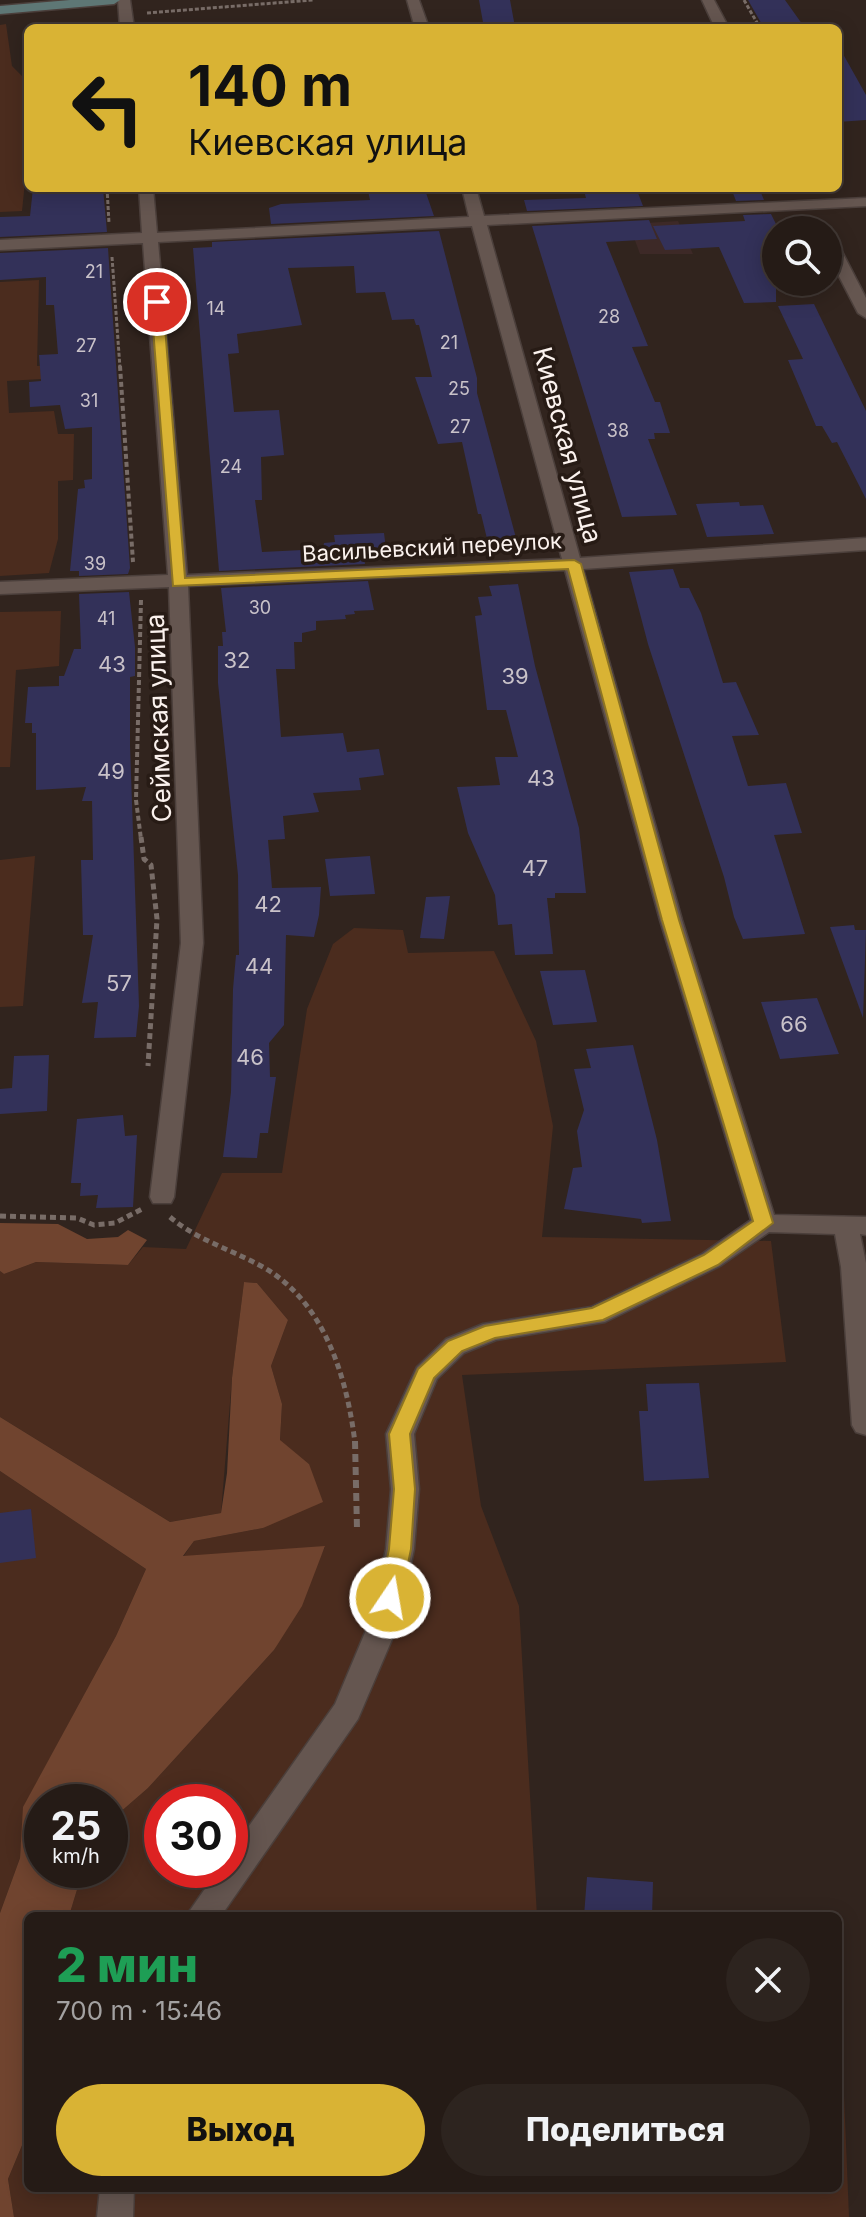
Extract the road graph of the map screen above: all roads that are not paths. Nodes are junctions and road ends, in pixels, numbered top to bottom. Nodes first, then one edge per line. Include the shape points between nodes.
1 (114, 0) edge
2 (413, 0) edge
3 (708, 0) edge
4 (0, 10) edge
5 (421, 24) edge
6 (720, 24) edge
7 (146, 192) edge
8 (470, 192) edge
9 (803, 192) edge
10 (866, 202) edge
11 (814, 212) junction
12 (479, 220) junction
13 (152, 239) junction
14 (0, 245) edge
15 (842, 267) edge
16 (866, 313) edge
17 (866, 544) edge
18 (574, 564) junction
19 (178, 583) junction
20 (0, 588) edge
21 (162, 1197) road end
22 (764, 1223) junction
23 (856, 1227) edge
24 (866, 1425) edge
25 (205, 1912) edge
26 (117, 2192) edge
27 (115, 2217) edge

1 - 4 street
2 - 5 street
3 - 6 street
7 - 13 street, Сеймская улица
8 - 12 street, Киевская улица
9 - 11 street
10 - 11 street
11 - 12 street
12 - 13 street
12 - 18 street, Киевская улица
13 - 14 street
13 - 19 street, Сеймская улица
15 - 16 street
17 - 18 street, Васильевский переулок
18 - 19 street, Васильевский переулок
18 - 22 street, Киевская улица via 671,920
19 - 20 street, Васильевский переулок
19 - 21 street, Сеймская улица via 192,943
22 - 23 street
22 - 25 street via 711,1260 596,1315 492,1331 455,1346 426,1374 400,1434 405,1489 400,1549 384,1623 347,1710
23 - 24 street via 854,1267
26 - 27 street

